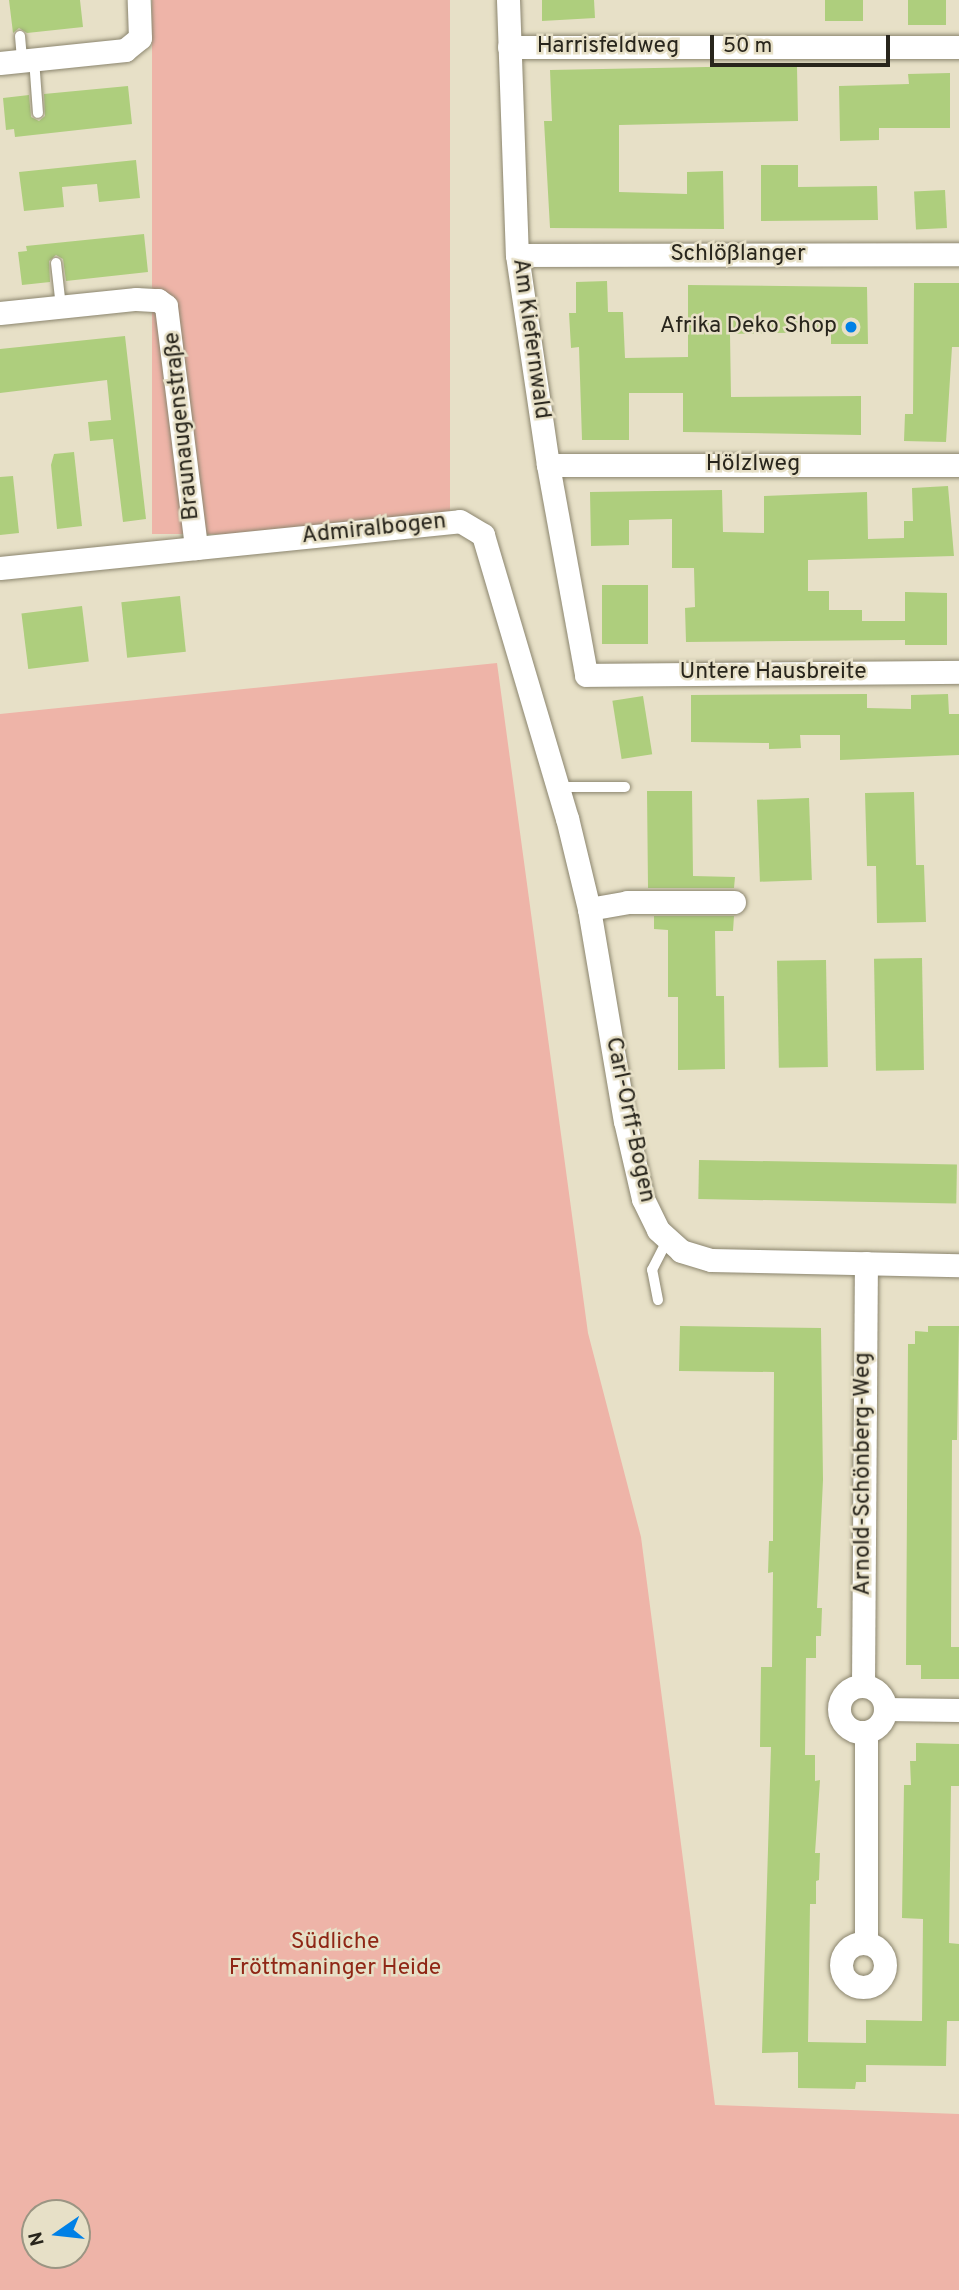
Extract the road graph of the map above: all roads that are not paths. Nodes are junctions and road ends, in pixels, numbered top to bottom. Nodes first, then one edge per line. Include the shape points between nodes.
1 (139, 0) edge
2 (508, 0) edge
3 (20, 36) dead end
4 (509, 47) junction
5 (959, 47) edge
6 (19, 61) edge
7 (38, 113) dead end
8 (959, 254) edge
9 (517, 255) junction
10 (56, 262) dead end
11 (61, 307) junction
12 (0, 313) edge
13 (548, 465) junction
14 (959, 465) edge
15 (196, 548) junction
16 (0, 568) edge
17 (959, 672) edge
18 (586, 675) joint
19 (559, 787) junction
20 (625, 787) dead end
21 (734, 902) dead end
22 (589, 909) junction
23 (668, 1238) junction
24 (866, 1263) junction
25 (959, 1265) edge
26 (658, 1300) dead end
27 (863, 1685) junction
28 (886, 1709) junction
29 (959, 1710) edge
30 (866, 1732) junction
31 (866, 1943) dead end

1 - 6 street via 140,38 131,47
2 - 4 street, Am Kiefernwald
3 - 6 lane
4 - 5 street, Harrisfeldweg
4 - 9 street, Am Kiefernwald
6 - 7 lane
8 - 9 street, Schlößlanger
9 - 13 street, Am Kiefernwald
10 - 11 lane
11 - 12 street, Braunaugenstraße
11 - 15 street, Braunaugenstraße via 148,299 158,300 170,313
13 - 14 street, Hölzlweg
13 - 18 street, Am Kiefernwald
15 - 16 street, Admiralbogen
15 - 19 street, Admiralbogen via 460,521 483,535
17 - 18 street, Untere Hausbreite
19 - 20 lane
19 - 22 street, Admiralbogen
21 - 22 street via 627,902
22 - 23 street, Carl-Orff-Bogen via 642,1199 658,1230
23 - 24 street, Carl-Orff-Bogen via 681,1251 710,1260
23 - 26 lane via 652,1270
24 - 25 street, Carl-Orff-Bogen
24 - 27 street, Arnold-Schönberg-Weg
27 - 28 street via 881,1696
27 - 30 street via 842,1695 838,1710 844,1725
28 - 29 street
28 - 30 street via 880,1724
30 - 31 street

